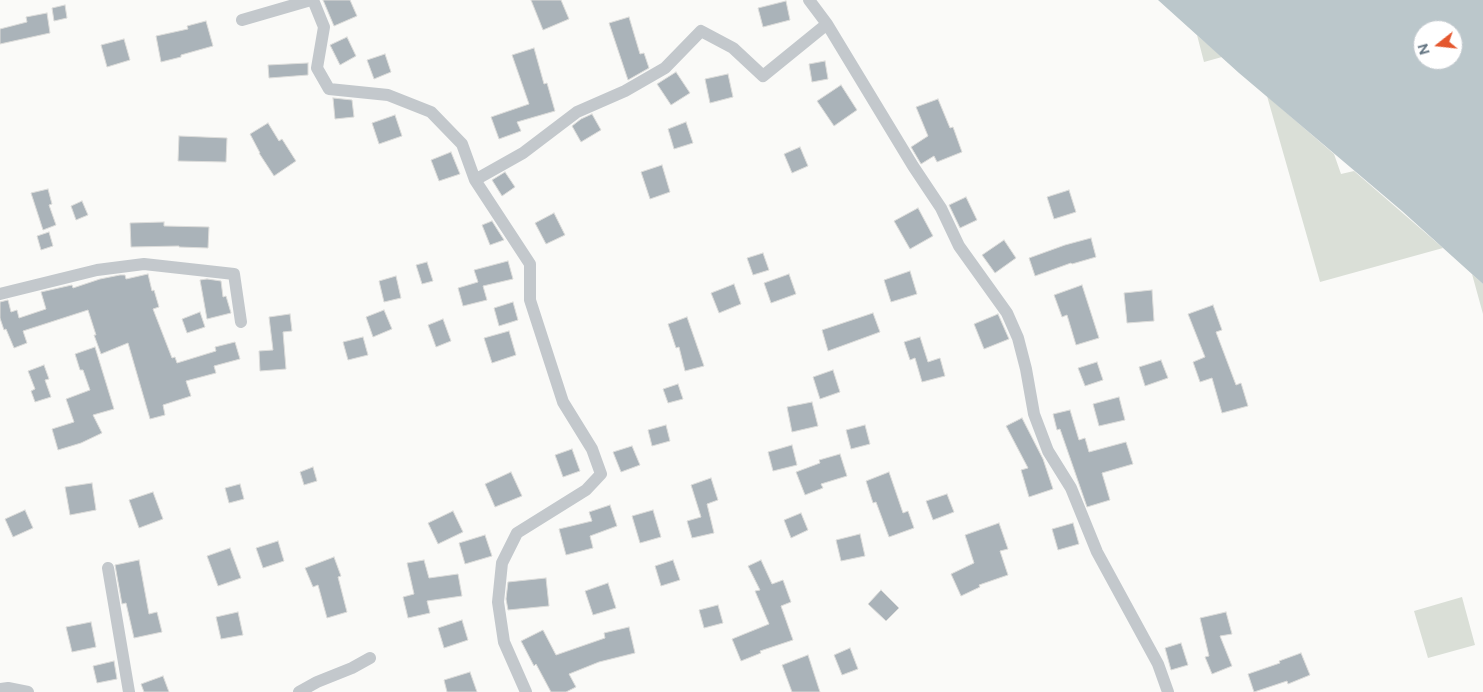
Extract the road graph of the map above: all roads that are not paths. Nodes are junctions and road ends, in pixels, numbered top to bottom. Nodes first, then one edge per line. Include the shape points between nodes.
1 (312, 0) edge
2 (809, 0) edge
3 (242, 20) dead end
4 (827, 24) junction
5 (475, 180) junction
6 (0, 294) edge
7 (241, 322) dead end
8 (108, 568) dead end
9 (370, 658) dead end
10 (0, 689) edge
11 (28, 692) edge
12 (129, 692) edge
13 (299, 692) edge
14 (526, 692) edge
15 (1168, 692) edge

1 - 3 street
1 - 5 street via 324,27 317,68 329,90 388,95 431,112 462,144
2 - 4 street
4 - 5 street via 763,76 733,48 701,31 665,68 625,91 577,112 523,153
4 - 15 street via 941,208 959,246 1007,313 1018,338 1034,414 1048,451 1071,488 1097,552 1158,664
5 - 14 street via 530,264 530,300 563,402 592,450 601,474 586,490 517,533 502,563 498,602 504,642
6 - 7 street via 97,270 144,264 234,274
8 - 12 street
9 - 13 street
10 - 11 street

